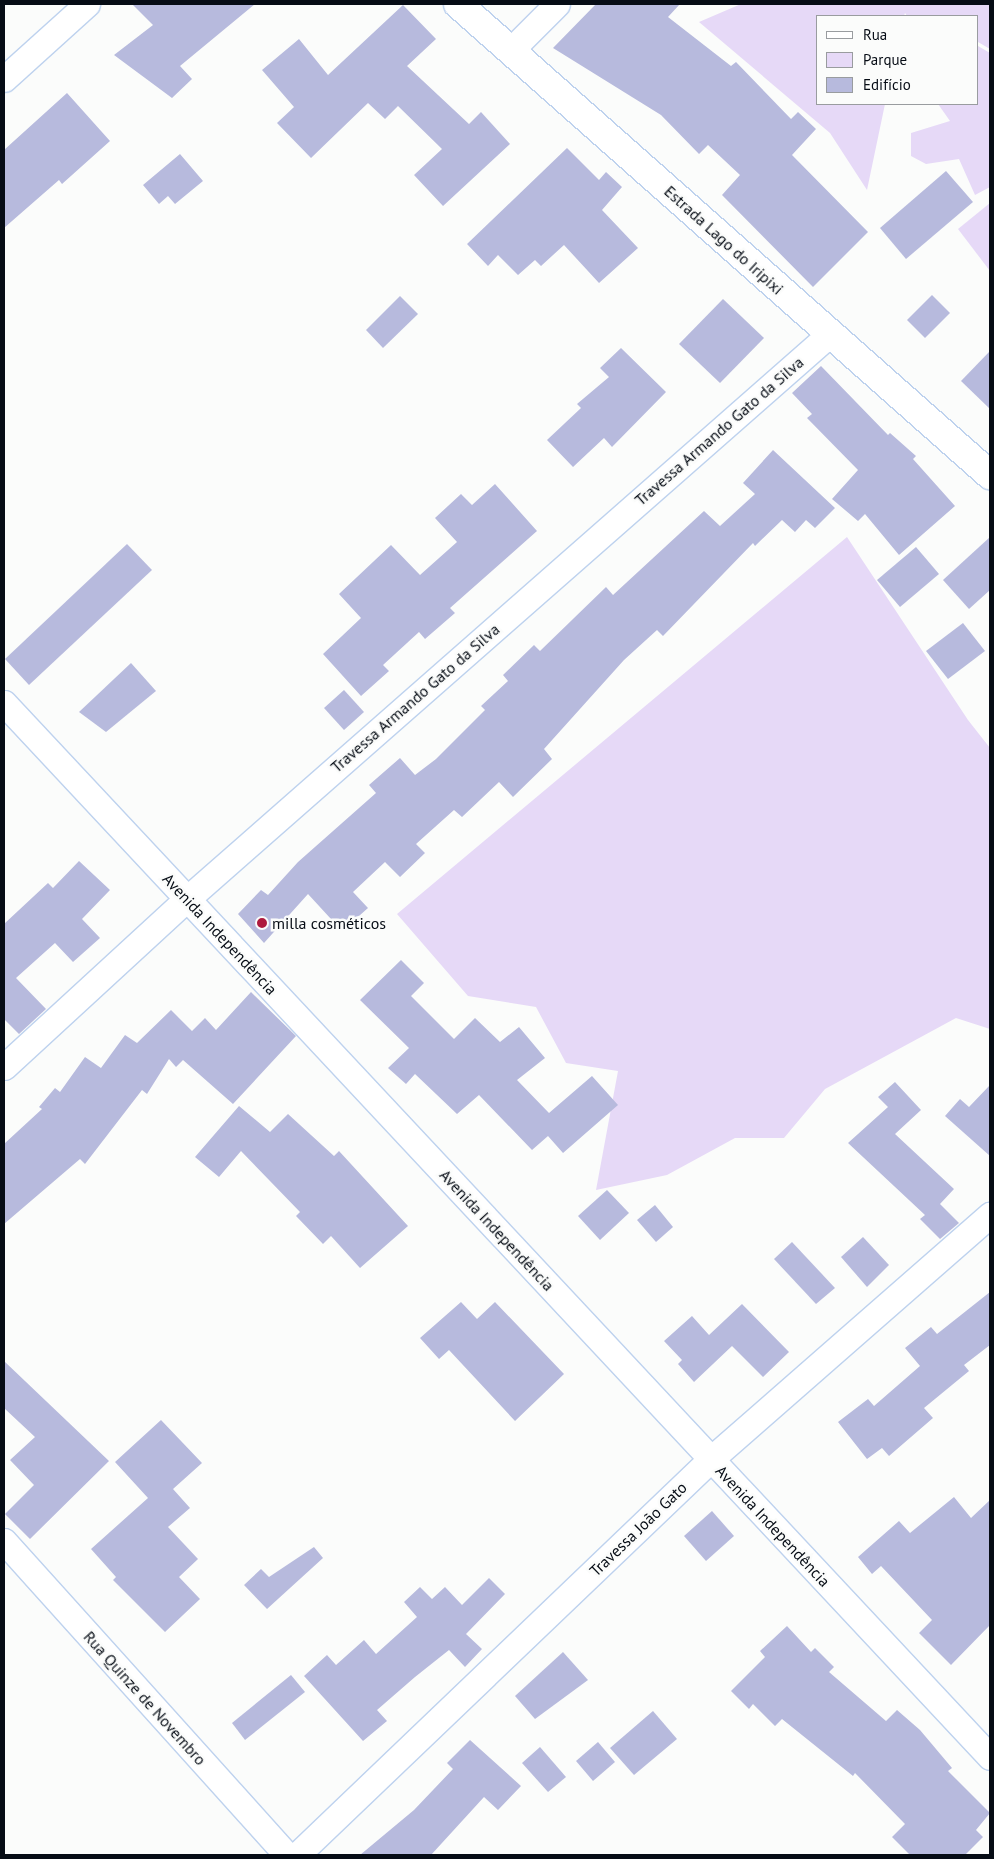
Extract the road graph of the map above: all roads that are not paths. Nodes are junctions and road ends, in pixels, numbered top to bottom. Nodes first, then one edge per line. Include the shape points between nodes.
1 (87, 4) edge
2 (458, 4) edge
3 (557, 4) edge
4 (511, 50) junction
5 (4, 79) edge
6 (830, 334) junction
7 (990, 475) edge
8 (4, 703) edge
9 (187, 899) junction
10 (4, 1067) edge
11 (990, 1215) edge
12 (711, 1459) junction
13 (4, 1541) edge
14 (990, 1757) edge
15 (287, 1855) edge
16 (297, 1855) edge

1 - 5 street
2 - 4 street, Estrada Lago do Iripixi
3 - 4 street
4 - 6 street, Estrada Lago do Iripixi
6 - 7 street, Estrada Lago do Iripixi
6 - 9 street, Travessa Armando Gato da Silva
8 - 9 street, Avenida Independência
9 - 10 street, Travessa Armando Gato da Silva
9 - 12 street, Avenida Independência
11 - 12 street, Travessa João Gato
12 - 14 street, Avenida Independência
12 - 16 street, Travessa João Gato
13 - 15 street, Rua Quinze de Novembro

